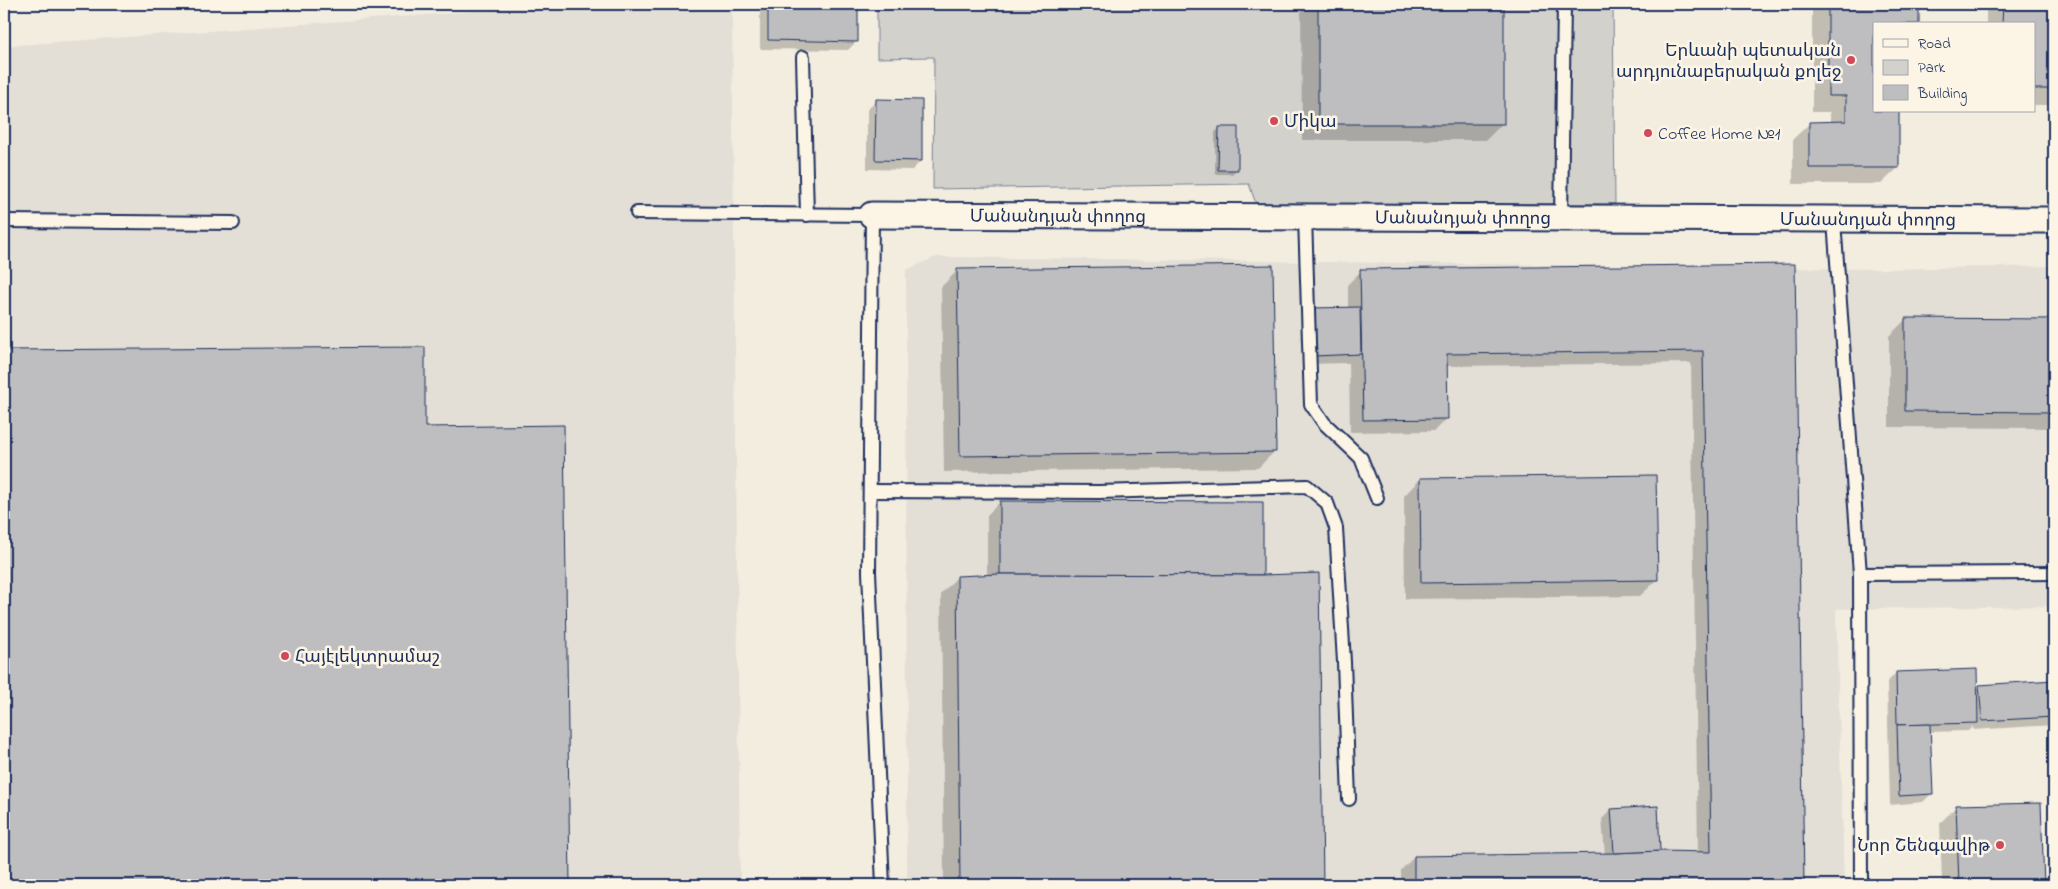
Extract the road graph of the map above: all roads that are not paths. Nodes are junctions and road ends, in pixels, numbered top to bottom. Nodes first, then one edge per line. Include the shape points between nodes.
1 (1564, 4) edge
2 (803, 57) dead end
3 (637, 213) dead end
4 (806, 215) junction
5 (872, 216) junction
6 (1305, 217) junction
7 (1561, 219) junction
8 (1834, 220) junction
9 (2054, 220) edge
10 (4, 221) edge
11 (233, 223) dead end
12 (870, 492) junction
13 (1377, 498) dead end
14 (2054, 573) edge
15 (1860, 574) junction
16 (1349, 799) dead end
17 (883, 885) edge
18 (1861, 885) edge

1 - 7 lane
2 - 4 lane
3 - 4 lane
4 - 5 lane
5 - 6 street, Մանանդյան փողոց
5 - 12 lane
6 - 7 street, Մանանդյան փողոց
6 - 13 lane via 1310,404 1324,423 1362,458
7 - 8 street, Մանանդյան փողոց
8 - 9 street, Մանանդյան փողոց
8 - 15 lane
10 - 11 lane
12 - 16 lane via 1100,492 1307,486 1327,503 1336,528
12 - 17 lane via 869,572
14 - 15 lane
15 - 18 lane

